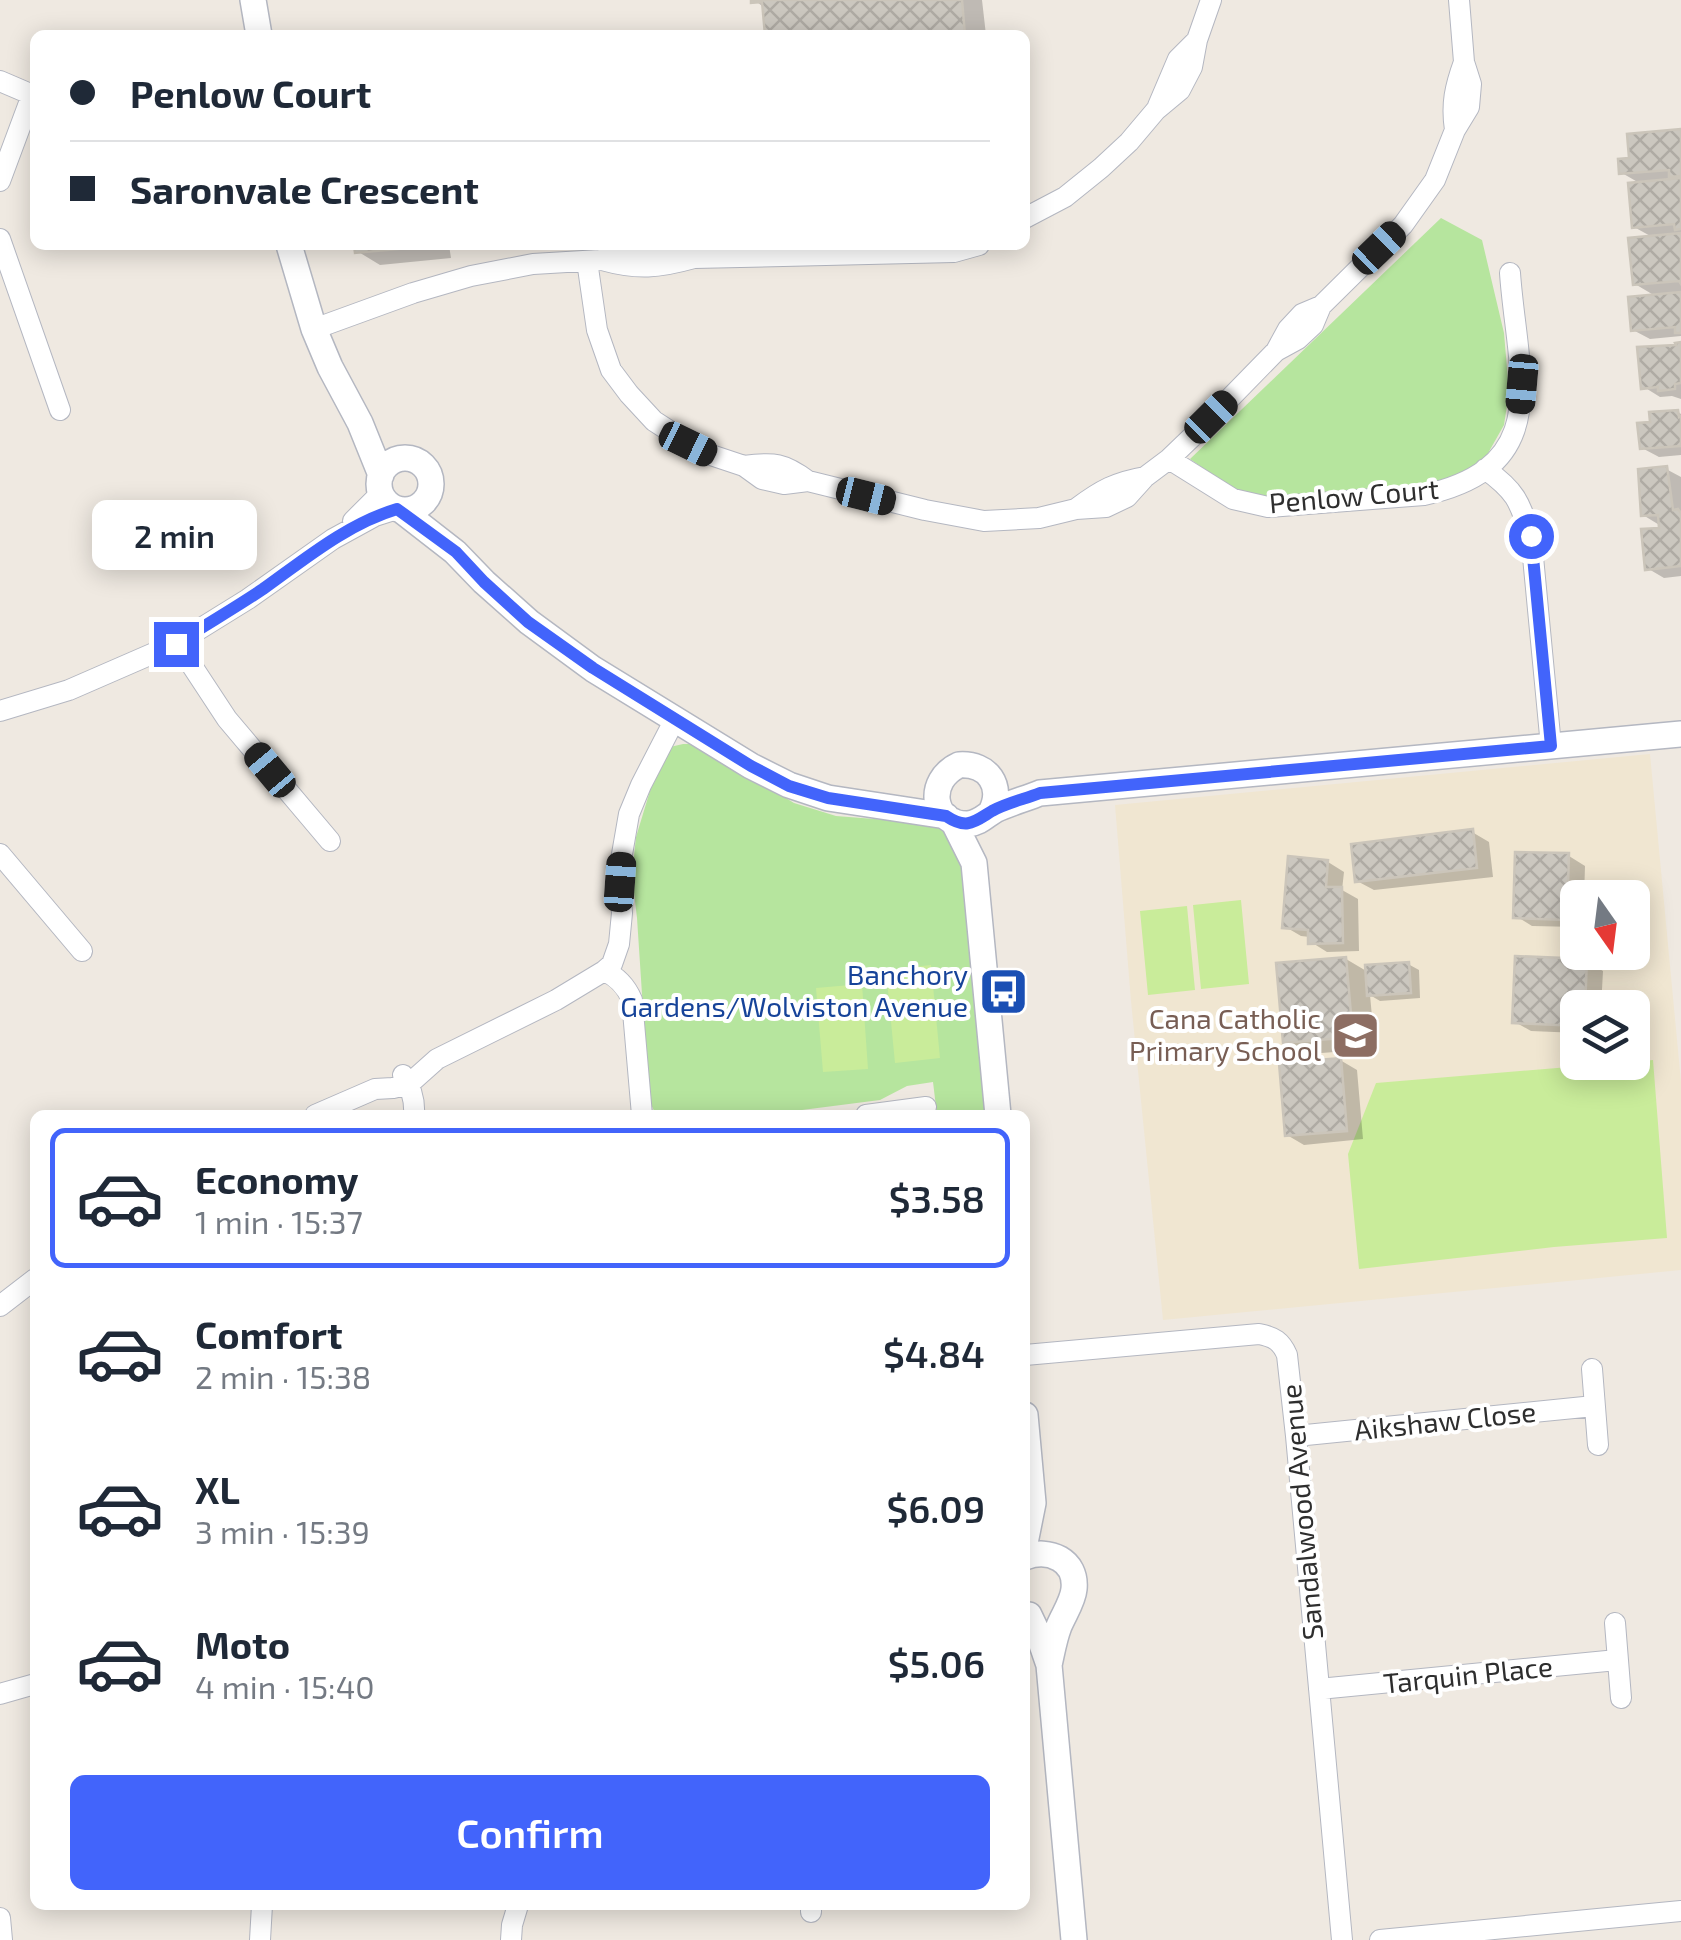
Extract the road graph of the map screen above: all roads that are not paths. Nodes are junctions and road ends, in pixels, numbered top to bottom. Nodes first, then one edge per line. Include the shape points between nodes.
1 (252, 0) edge
2 (263, 0) edge
3 (1211, 0) edge
4 (1458, 0) edge
5 (259, 30) edge
6 (260, 30) edge
7 (0, 81) edge
8 (30, 94) edge
9 (30, 101) edge
10 (0, 181) edge
11 (1030, 215) edge
12 (0, 239) edge
13 (290, 250) edge
14 (662, 250) edge
15 (662, 250) edge
16 (911, 250) edge
17 (594, 260) junction
18 (1510, 273) dead end
19 (314, 329) junction
20 (60, 410) dead end
21 (360, 422) junction
22 (408, 458) junction
23 (1169, 459) junction
24 (1485, 470) junction
25 (430, 491) junction
26 (390, 497) junction
27 (456, 552) junction
28 (176, 644) junction
29 (0, 711) edge
30 (675, 719) junction
31 (1681, 734) edge
32 (1551, 746) junction
33 (988, 773) junction
34 (942, 776) junction
35 (1040, 793) junction
36 (879, 805) junction
37 (989, 814) junction
38 (950, 818) junction
39 (330, 840) dead end
40 (0, 854) edge
41 (974, 863) junction
42 (82, 952) dead end
43 (609, 976) junction
44 (404, 1081) junction
45 (926, 1105) edge
46 (326, 1110) edge
47 (414, 1110) edge
48 (642, 1110) edge
49 (896, 1110) edge
50 (998, 1110) edge
51 (30, 1284) edge
52 (0, 1306) edge
53 (1030, 1356) edge
54 (1592, 1369) dead end
55 (1594, 1406) junction
56 (1296, 1436) junction
57 (1598, 1445) dead end
58 (1030, 1470) edge
59 (1033, 1503) junction
60 (1030, 1518) edge
61 (1030, 1557) edge
62 (1062, 1559) junction
63 (1067, 1607) junction
64 (1030, 1614) edge
65 (1030, 1620) edge
66 (1615, 1623) dead end
67 (1617, 1660) junction
68 (1049, 1665) junction
69 (30, 1685) edge
70 (1319, 1689) junction
71 (0, 1694) edge
72 (1621, 1698) dead end
73 (262, 1910) edge
74 (1681, 1911) edge
75 (0, 1918) edge
76 (2, 1940) edge
77 (260, 1940) edge
78 (1074, 1940) edge
79 (1342, 1940) edge
80 (1380, 1940) edge

1 - 5 street
2 - 6 street
3 - 11 street via 1180,90 1101,168
4 - 23 street via 1464,62 1454,87 1455,130 1436,180 1403,224 1321,306 1313,325 1276,350
7 - 8 street
9 - 10 street
12 - 20 street
13 - 19 street
14 - 16 street via 694,258
15 - 17 street
17 - 19 street via 471,276
17 - 23 street via 597,330 612,370 654,421 712,455 744,466 770,462 808,481 984,520 1076,510 1098,492 1145,477
18 - 24 street, Penlow Court via 1522,384 1518,423 1501,457
19 - 21 street
21 - 22 street
21 - 26 street
22 - 25 street via 422,464
22 - 26 street via 392,462
23 - 24 street, Penlow Court via 1233,498 1268,507 1424,495
24 - 32 street via 1508,485 1531,536
25 - 26 street via 416,508
25 - 27 street
26 - 27 street
26 - 28 street
27 - 30 street via 528,622
28 - 29 street
28 - 39 street via 227,719
30 - 36 street via 789,786
30 - 43 street via 628,814 622,912
31 - 32 street
32 - 35 street
33 - 34 street via 959,765
33 - 35 street
33 - 37 street via 996,792
34 - 36 street
34 - 38 street via 937,798
35 - 37 street
36 - 38 street
37 - 38 street via 974,823
37 - 41 street
38 - 41 street
40 - 42 street
41 - 50 street
43 - 44 street via 466,1043 432,1052
43 - 48 street via 634,1016
44 - 46 street via 360,1084
44 - 47 street
45 - 49 street
51 - 52 street
53 - 56 street, Sandalwood Avenue via 1268,1336 1287,1355
54 - 55 street
55 - 56 street, Aikshaw Close
55 - 57 street
56 - 70 street, Sandalwood Avenue
58 - 59 street
59 - 60 street
59 - 62 street
61 - 62 street
62 - 63 street via 1074,1576
63 - 64 street via 1049,1617
63 - 68 street
65 - 68 street
66 - 67 street
67 - 70 street, Tarquin Place
67 - 72 street
68 - 78 street
69 - 71 street
70 - 79 street, Sandalwood Avenue
73 - 77 street
74 - 80 street
75 - 76 street

